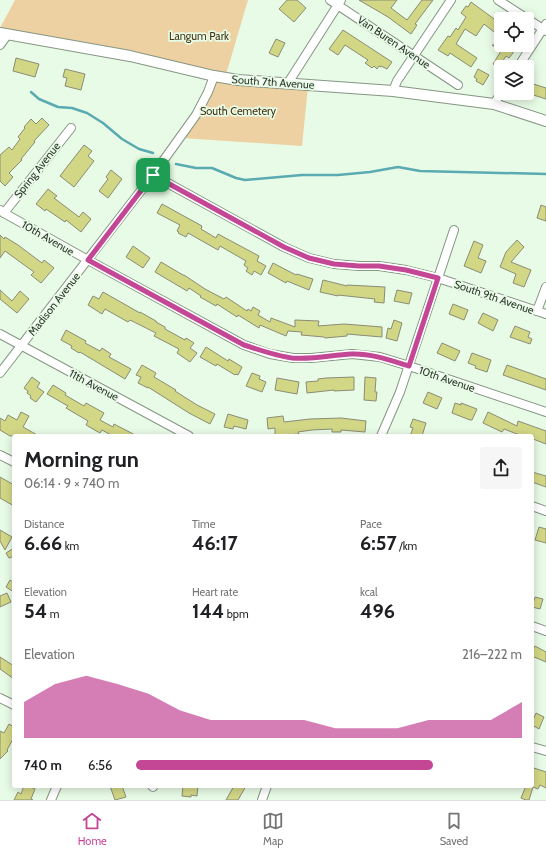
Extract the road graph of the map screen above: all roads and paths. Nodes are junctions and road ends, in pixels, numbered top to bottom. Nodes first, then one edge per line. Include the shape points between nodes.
1 (330, 0) edge
2 (451, 0) edge
3 (498, 0) edge
4 (339, 2) edge
5 (545, 28) edge
6 (4, 34) edge
7 (0, 45) edge
8 (414, 55) junction
9 (523, 60) edge
10 (214, 76) junction
11 (288, 83) junction
12 (458, 85) dead end
13 (393, 91) junction
14 (497, 100) edge
15 (494, 104) junction
16 (546, 121) edge
17 (71, 128) dead end
18 (153, 175) junction
19 (2, 211) edge
20 (454, 230) dead end
21 (88, 260) junction
22 (438, 278) junction
23 (546, 287) edge
24 (537, 311) junction
25 (546, 314) edge
26 (0, 334) edge
27 (21, 346) junction
28 (409, 366) junction
29 (0, 372) edge
30 (546, 412) edge
31 (185, 434) edge
32 (383, 434) edge
33 (0, 455) edge
34 (12, 461) edge
35 (534, 507) edge
36 (546, 511) edge
37 (534, 627) edge
38 (546, 631) edge
39 (0, 698) edge
40 (12, 704) edge
41 (534, 748) edge
42 (546, 751) edge
43 (56, 788) edge
44 (266, 788) edge
45 (51, 800) edge
46 (262, 800) edge

1 - 4 street, Van Buren Avenue
2 - 8 street
3 - 5 street
4 - 8 street, Van Buren Avenue
4 - 11 street
5 - 9 street
6 - 7 street
6 - 10 street, South 7th Avenue via 130,56
8 - 12 street, Van Buren Avenue
8 - 13 street
10 - 11 street, South 7th Avenue
10 - 18 street, Madison Avenue via 196,116
11 - 13 street, South 7th Avenue
13 - 15 street, South 7th Avenue
14 - 15 street
15 - 16 street, South 7th Avenue
17 - 19 street, Spring Avenue
18 - 21 street, Madison Avenue
18 - 22 street, South 9th Avenue via 284,247 309,258 334,264 406,270
19 - 21 street, 10th Avenue
20 - 22 street
21 - 27 street, Madison Avenue
21 - 28 street, 10th Avenue via 244,345 270,354 293,358 352,354 380,357
22 - 24 street, South 9th Avenue
22 - 28 street
23 - 24 street
24 - 25 street, South 9th Avenue
26 - 27 street, 11th Avenue
27 - 29 street, Madison Avenue
27 - 31 street, 11th Avenue
28 - 30 street, 10th Avenue
28 - 32 street
33 - 34 street
35 - 36 street
37 - 38 street
39 - 40 street
41 - 42 street
43 - 45 street
44 - 46 street

